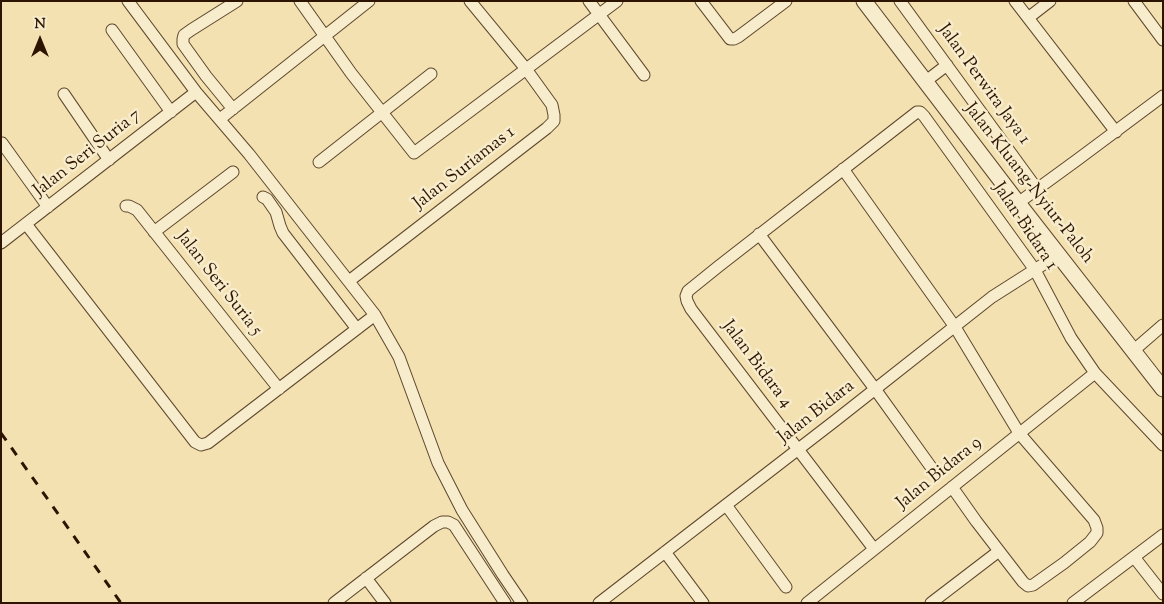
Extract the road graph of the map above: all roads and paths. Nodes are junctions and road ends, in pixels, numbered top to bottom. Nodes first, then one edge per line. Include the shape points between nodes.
1 (128, 1) edge
2 (237, 1) edge
3 (300, 1) edge
4 (369, 1) edge
5 (470, 1) edge
6 (589, 1) edge
7 (617, 1) edge
8 (701, 1) edge
9 (786, 1) edge
10 (864, 1) edge
11 (900, 1) edge
12 (1015, 1) edge
13 (1050, 1) edge
14 (1134, 1) edge
15 (598, 15) junction
16 (1028, 18) junction
17 (112, 30) dead end
18 (325, 36) junction
19 (1163, 40) edge
20 (947, 64) junction
21 (526, 69) junction
22 (431, 74) dead end
23 (644, 75) dead end
24 (926, 81) junction
25 (196, 92) junction
26 (64, 94) dead end
27 (1163, 96) edge
28 (233, 109) junction
29 (171, 112) junction
30 (381, 112) junction
31 (220, 119) junction
32 (1116, 132) junction
33 (2, 143) edge
34 (109, 160) junction
35 (318, 162) dead end
36 (843, 169) junction
37 (233, 172) dead end
38 (1037, 189) junction
39 (264, 197) dead end
40 (1018, 203) junction
41 (126, 206) dead end
42 (48, 207) junction
43 (26, 224) junction
44 (154, 232) junction
45 (759, 234) junction
46 (1, 243) edge
47 (1058, 255) junction
48 (1035, 270) junction
49 (349, 281) junction
50 (375, 315) junction
51 (954, 327) junction
52 (1162, 328) edge
53 (357, 329) junction
54 (1133, 351) junction
55 (1095, 373) junction
56 (279, 389) junction
57 (875, 389) junction
58 (1163, 389) edge
59 (1019, 434) junction
60 (1163, 445) edge
61 (798, 450) junction
62 (931, 467) dead end
63 (952, 487) junction
64 (726, 505) junction
65 (1163, 534) edge
66 (874, 549) junction
67 (999, 551) junction
68 (665, 552) junction
69 (1134, 557) junction
70 (366, 578) junction
71 (786, 587) dead end
72 (1163, 594) edge
73 (602, 602) edge
74 (334, 603) edge
75 (385, 603) edge
76 (505, 603) edge
77 (522, 603) edge
78 (703, 603) edge
79 (807, 603) edge
80 (931, 603) edge
81 (1073, 603) edge

1 - 25 street
2 - 28 street via 191,30 183,39 183,44
3 - 18 street
4 - 18 street
5 - 21 street
6 - 15 street
7 - 15 street
8 - 9 street via 730,40
10 - 24 street, Jalan Kluang-Nyiur-Paloh
11 - 20 street, Jalan Perwira Jaya 1
12 - 16 street
13 - 16 street
14 - 19 street
15 - 21 street
15 - 23 street
16 - 32 street
17 - 29 street
18 - 28 street
18 - 30 street
20 - 24 street
20 - 38 street, Jalan Perwira Jaya 1
21 - 30 street via 414,153
21 - 49 street, Jalan Suriamas 1 via 552,105 554,122
22 - 30 street
24 - 40 street, Jalan Kluang-Nyiur-Paloh
25 - 29 street, Jalan Seri Suria 7
25 - 31 street
26 - 34 street
27 - 32 street
28 - 31 street
29 - 34 street, Jalan Seri Suria 7
30 - 35 street
31 - 49 street
32 - 38 street
33 - 42 street
34 - 42 street, Jalan Seri Suria 7
36 - 45 street
36 - 48 street, Jalan Bidara 1 via 920,112
36 - 51 street
37 - 44 street
38 - 40 street
39 - 53 street via 276,212 283,233
40 - 47 street, Jalan Kluang-Nyiur-Paloh
41 - 44 street, Jalan Seri Suria 5 via 137,210
42 - 43 street, Jalan Seri Suria 7
43 - 46 street, Jalan Seri Suria 7
43 - 56 street via 195,442 208,443
44 - 56 street, Jalan Seri Suria 5
45 - 57 street
45 - 61 street, Jalan Bidara 4 via 688,291 686,301
47 - 48 street, Jalan Bidara
47 - 54 street, Jalan Kluang-Nyiur-Paloh
48 - 51 street, Jalan Bidara via 992,297
48 - 55 street, Jalan Bidara 1 via 1071,338
49 - 50 street
50 - 53 street
50 - 77 street via 399,357 438,463 462,510
51 - 57 street, Jalan Bidara
51 - 59 street
52 - 54 street
53 - 56 street
54 - 58 street, Jalan Kluang-Nyiur-Paloh
55 - 59 street, Jalan Bidara 9
55 - 60 street, Jalan Bidara 1
57 - 61 street, Jalan Bidara
57 - 62 street
59 - 63 street, Jalan Bidara 9
59 - 67 street via 1094,520 1097,534 1028,586
61 - 64 street, Jalan Bidara
61 - 66 street, Jalan Bidara 4
63 - 66 street, Jalan Bidara 9
63 - 67 street
64 - 68 street, Jalan Bidara
64 - 71 street
65 - 69 street
66 - 79 street, Jalan Bidara 9
67 - 80 street
68 - 73 street, Jalan Bidara
68 - 78 street
69 - 72 street
69 - 81 street
70 - 74 street
70 - 75 street
70 - 76 street via 434,526 448,522 454,525

